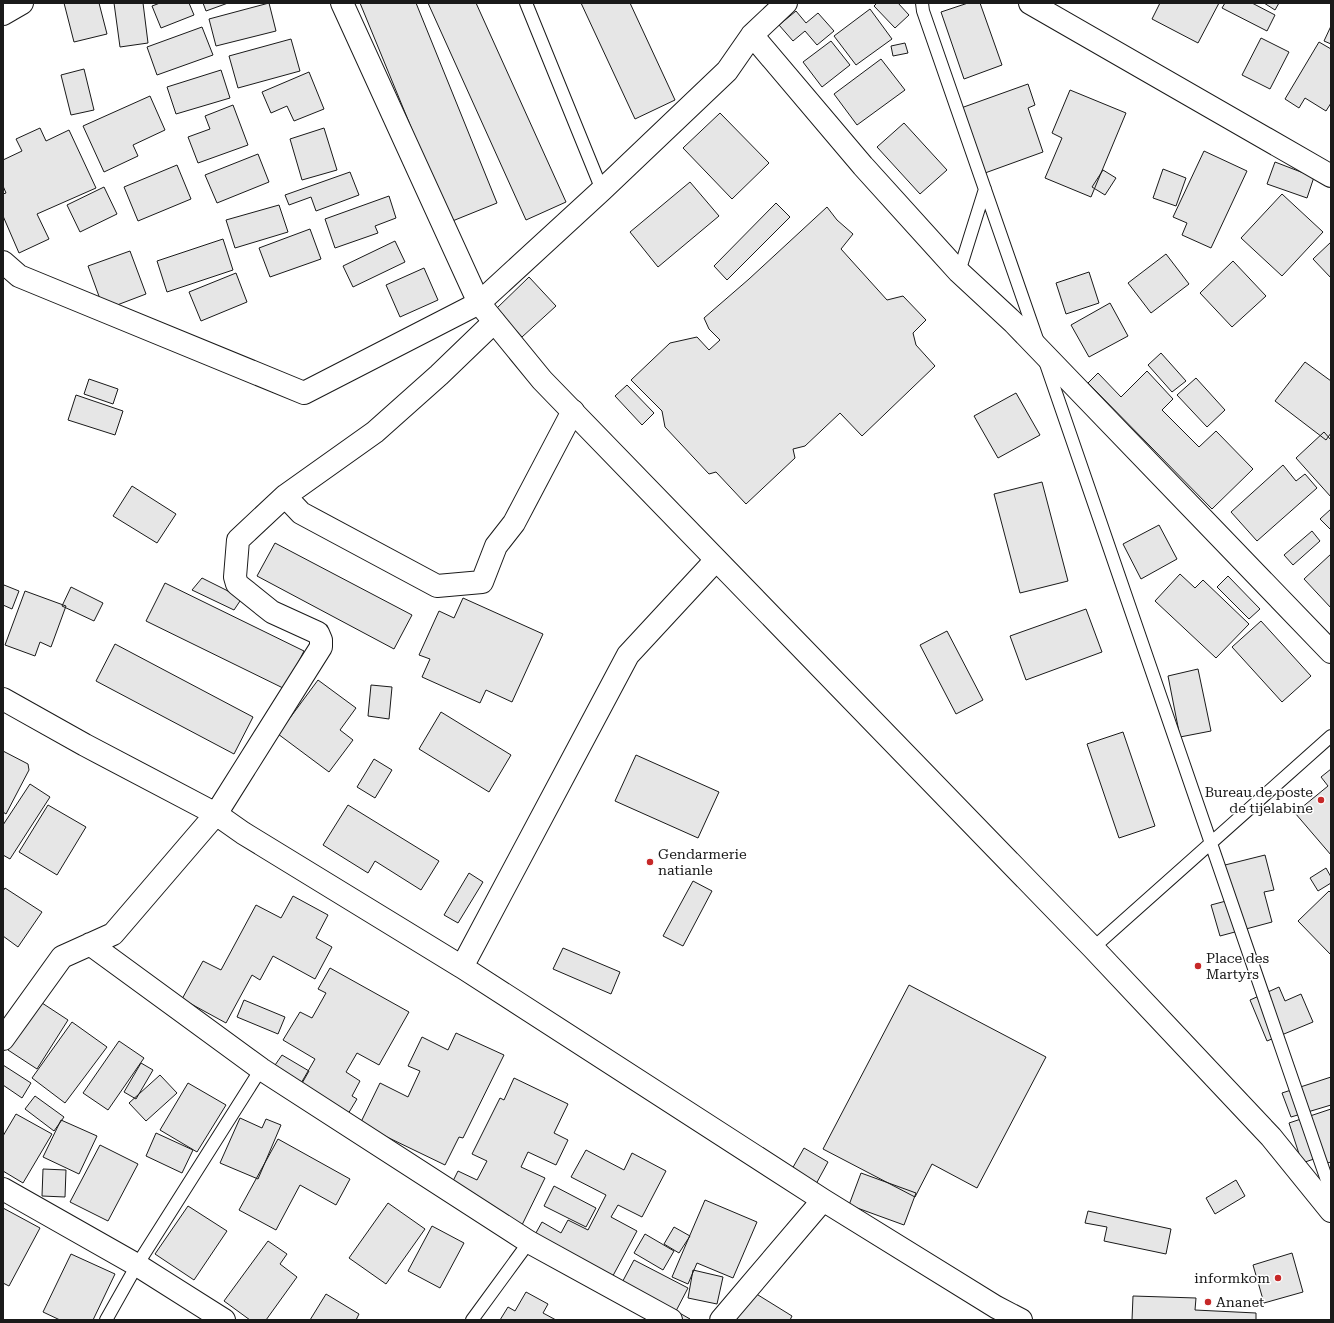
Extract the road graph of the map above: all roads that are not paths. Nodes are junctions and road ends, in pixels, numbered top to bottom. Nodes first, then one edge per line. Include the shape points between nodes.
1 (22, 3) edge
2 (342, 3) edge
3 (526, 3) edge
4 (786, 3) edge
5 (922, 3) edge
6 (1030, 3) edge
7 (3, 14) edge
8 (752, 35) junction
9 (1331, 176) edge
10 (602, 190) junction
11 (985, 190) junction
12 (3, 262) edge
13 (959, 272) junction
14 (479, 303) junction
15 (494, 322) junction
16 (1042, 353) junction
17 (573, 411) junction
18 (285, 496) junction
19 (716, 560) junction
20 (1331, 652) edge
21 (3, 699) edge
22 (1331, 736) edge
23 (216, 814) junction
24 (1211, 842) junction
25 (90, 944) junction
26 (1093, 948) junction
27 (462, 967) junction
28 (3, 1039) edge
29 (261, 1069) junction
30 (3, 1189) edge
31 (1331, 1192) edge
32 (822, 1200) junction
33 (1331, 1211) edge
34 (529, 1242) junction
35 (137, 1265) junction
36 (106, 1320) edge
37 (224, 1320) edge
38 (472, 1320) edge
39 (671, 1320) edge
40 (721, 1320) edge
41 (1021, 1320) edge

1 - 7 street
2 - 14 street
3 - 10 lane
4 - 8 street
5 - 11 lane
6 - 9 street
8 - 10 street via 728,71
8 - 13 street via 863,166
10 - 14 street
11 - 13 lane
11 - 16 lane
12 - 14 street via 19,276 304,393
13 - 16 street
14 - 15 street
15 - 17 street via 542,380
15 - 18 street via 375,432
16 - 20 street
16 - 24 lane
17 - 18 street via 514,523 496,546 482,582 437,586 301,513
17 - 19 street
18 - 23 street via 238,540 235,577 241,588 272,612 318,633 321,647
19 - 26 street
19 - 27 street via 628,655
21 - 23 street
22 - 24 lane
23 - 25 street via 113,934
23 - 27 street
24 - 26 lane
24 - 31 lane
25 - 28 street via 62,957
25 - 29 street
26 - 33 street via 1271,1137
27 - 32 street
29 - 34 street
29 - 35 lane
30 - 35 street
32 - 40 street
32 - 41 street
34 - 38 lane
34 - 39 street
35 - 36 lane
35 - 37 street

